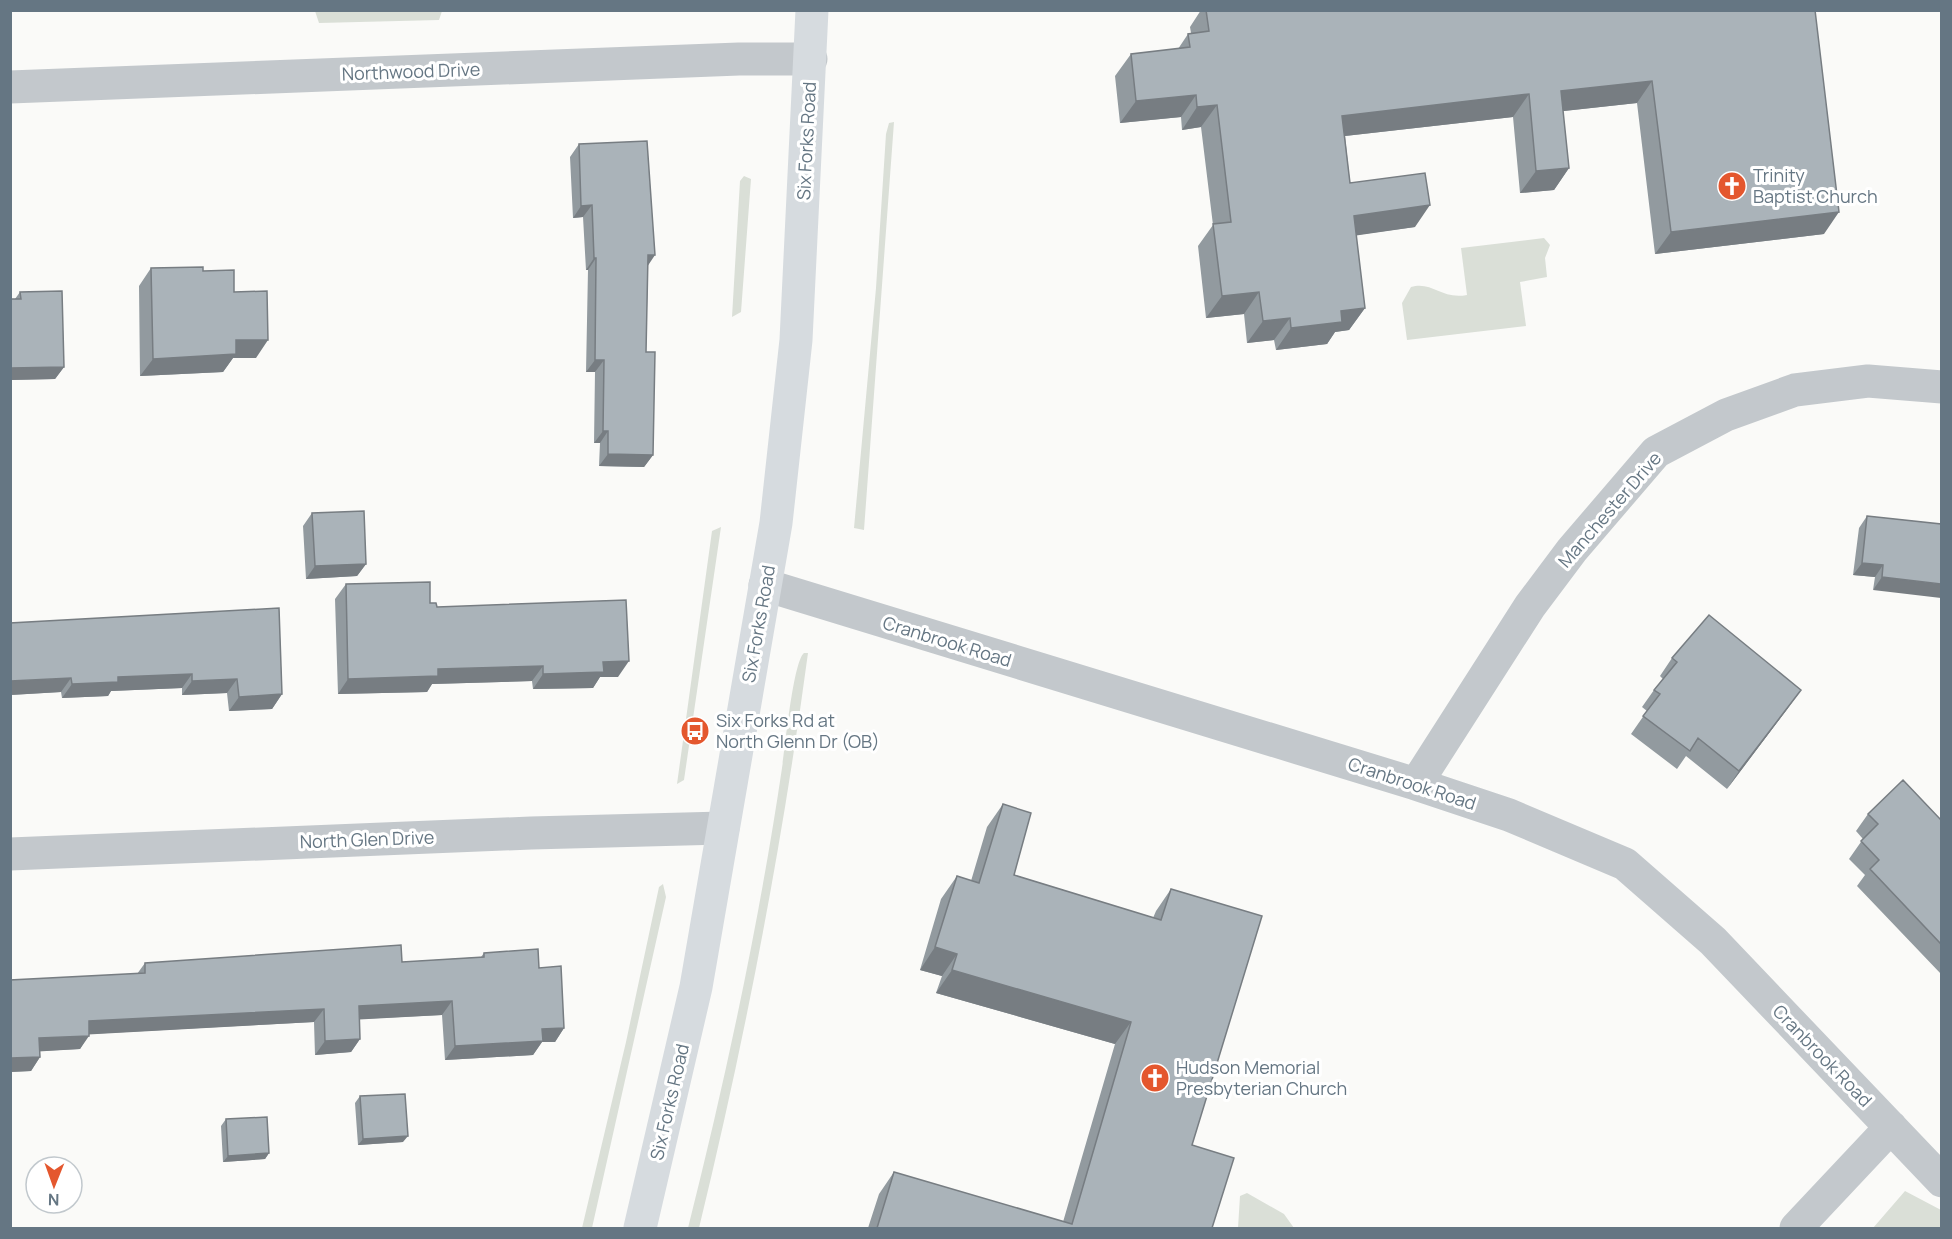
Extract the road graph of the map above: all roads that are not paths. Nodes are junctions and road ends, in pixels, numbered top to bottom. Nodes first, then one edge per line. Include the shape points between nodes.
1 (812, 10) edge
2 (811, 59) junction
3 (10, 87) edge
4 (1941, 387) edge
5 (765, 585) junction
6 (1416, 784) junction
7 (723, 828) junction
8 (10, 854) edge
9 (1891, 1127) junction
10 (1941, 1180) edge
11 (640, 1228) edge
12 (1796, 1228) edge

1 - 2 main road, Six Forks Road
2 - 3 street, Northwood Drive
2 - 5 main road, Six Forks Road via 795,351 787,442
4 - 6 street, Manchester Drive via 1868,381 1795,390 1725,415 1656,452 1530,606
5 - 6 street, Cranbrook Road
5 - 7 main road, Six Forks Road
6 - 9 street, Cranbrook Road via 1509,815 1625,864 1713,941
7 - 8 street, North Glen Drive
7 - 11 main road, Six Forks Road via 696,987
9 - 10 street, Cranbrook Road
9 - 12 street

